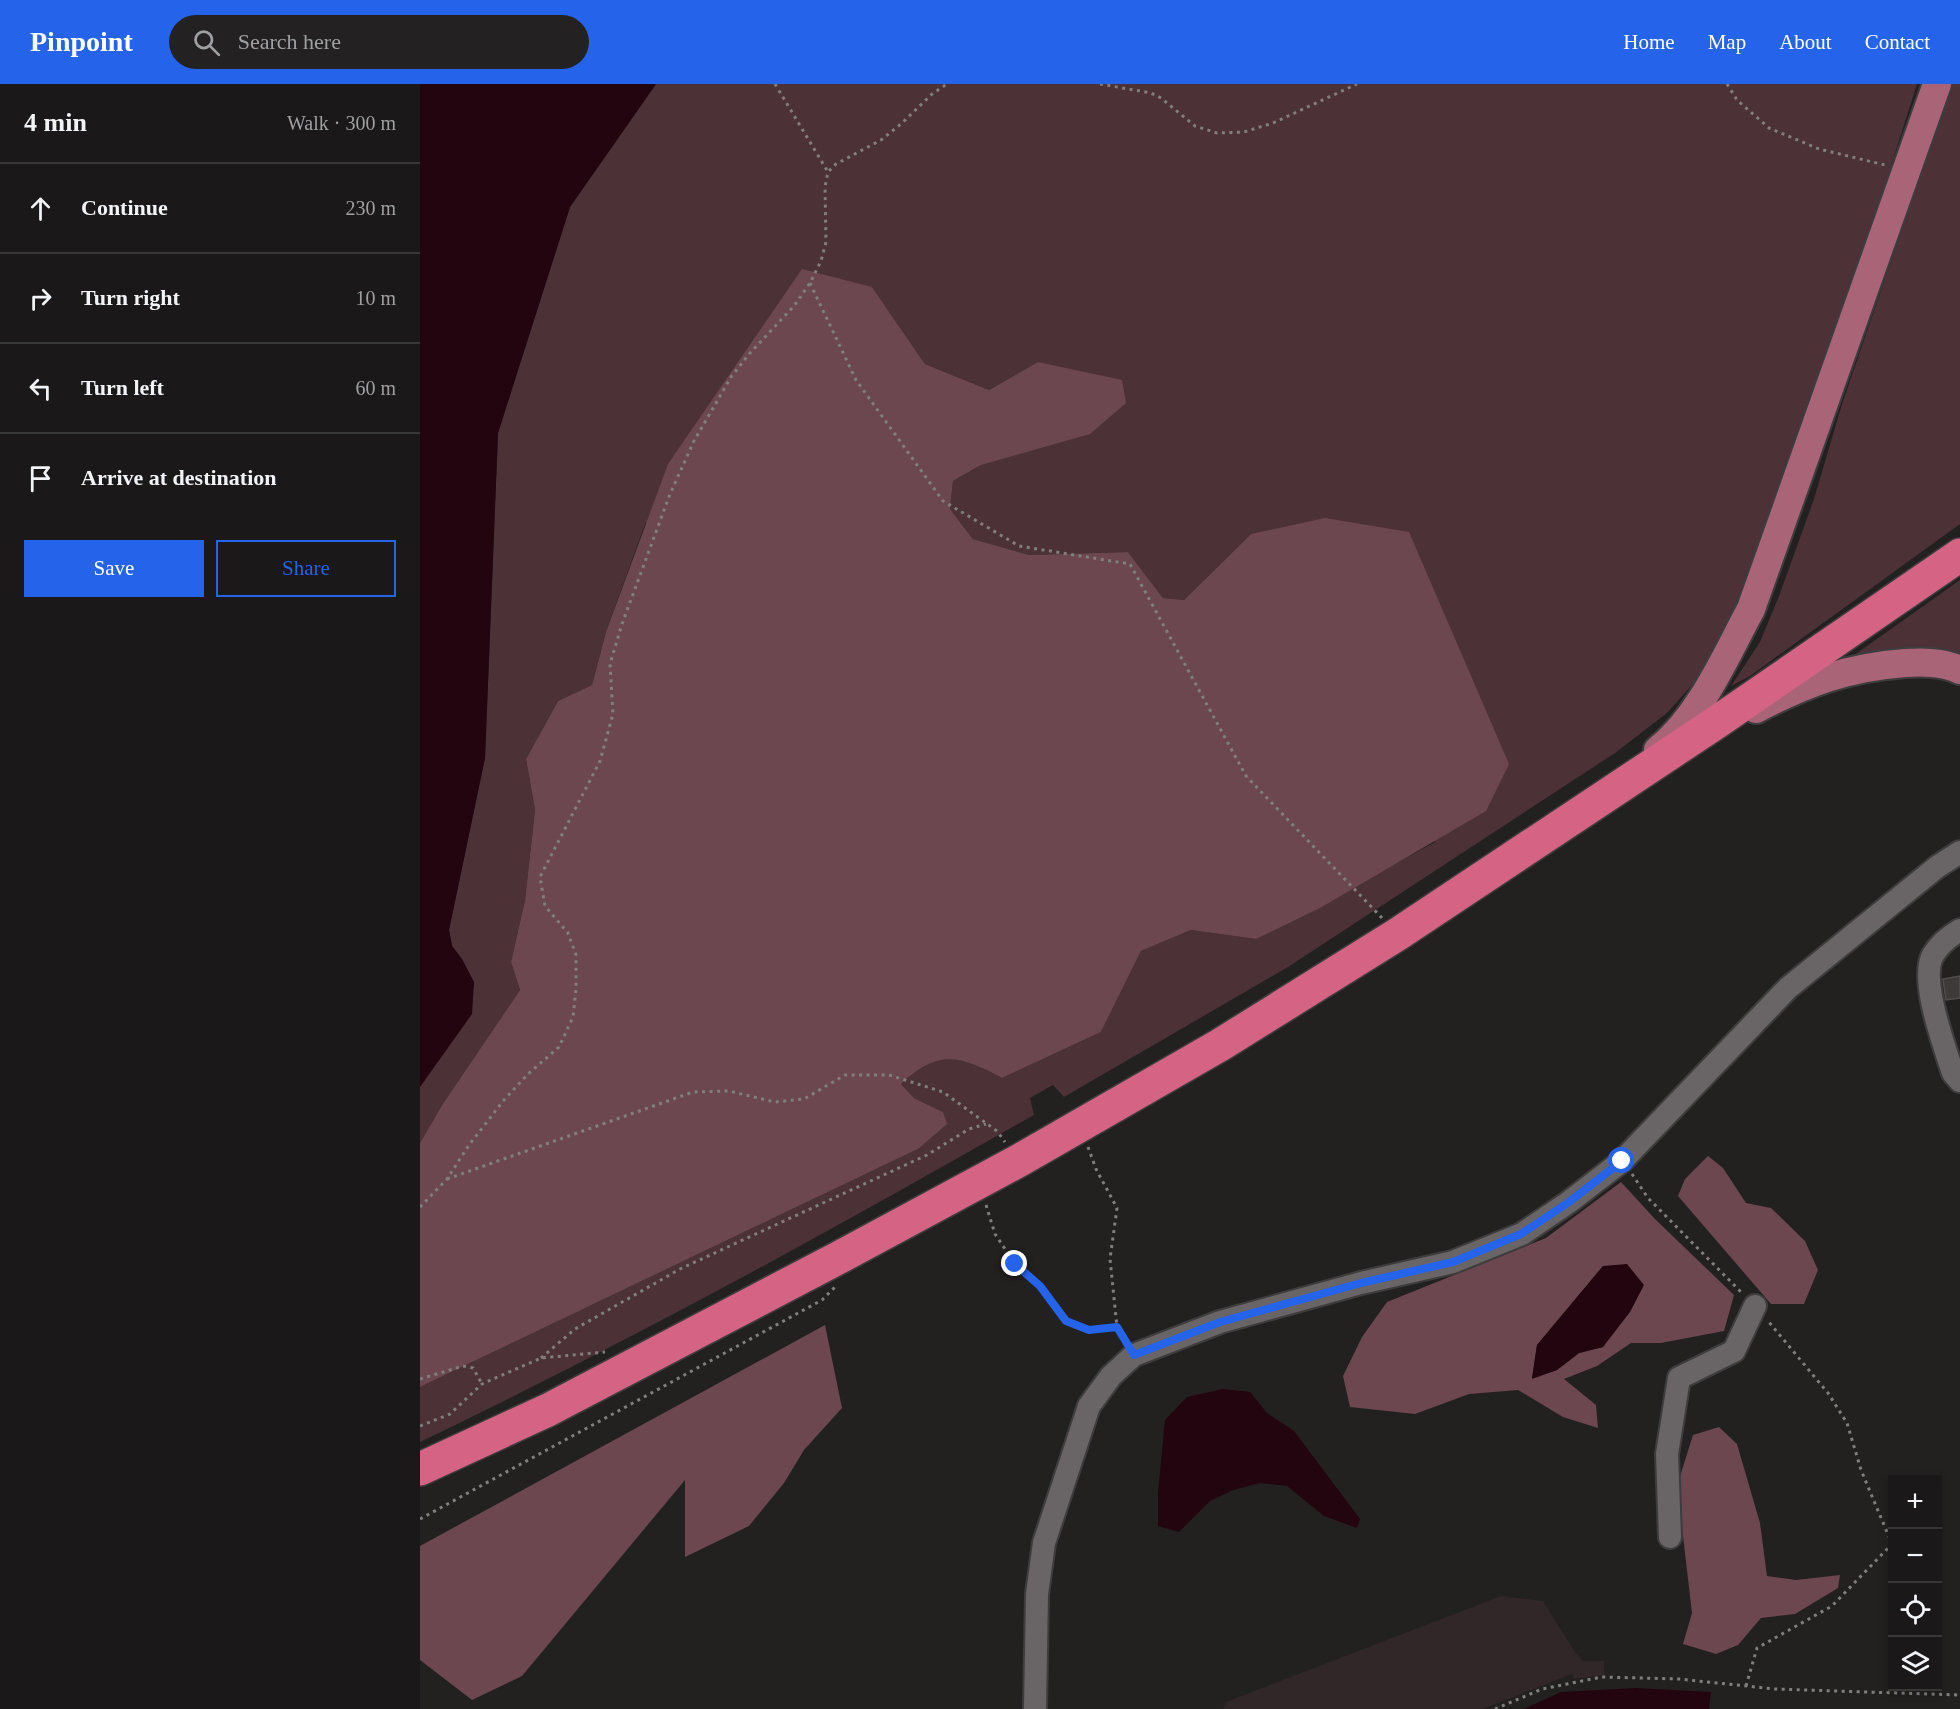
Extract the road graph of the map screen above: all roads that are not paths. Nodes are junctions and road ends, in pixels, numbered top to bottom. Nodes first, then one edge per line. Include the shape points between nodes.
1 (1937, 84) edge
2 (1960, 555) edge
3 (1960, 670) edge
4 (1717, 722) junction
5 (1602, 799) junction
6 (1960, 852) edge
7 (1960, 930) edge
8 (1960, 1082) edge
9 (1755, 1306) road end
10 (420, 1469) edge
11 (1670, 1537) dead end
12 (1035, 1709) edge

1 - 5 main road via 1751,609 1687,722
2 - 4 highway
3 - 4 main road via 1925,662 1862,667 1808,683 1739,718
4 - 5 highway
5 - 10 highway via 1398,934 1230,1039 1080,1126 548,1410
6 - 12 street via 1788,988 1622,1161 1521,1234 1453,1262 1220,1322 1134,1355 1111,1376 1089,1406 1044,1543 1037,1594
7 - 8 street via 1932,956 1929,978 1933,1008 1953,1073
9 - 11 street via 1734,1351 1679,1378 1667,1454

